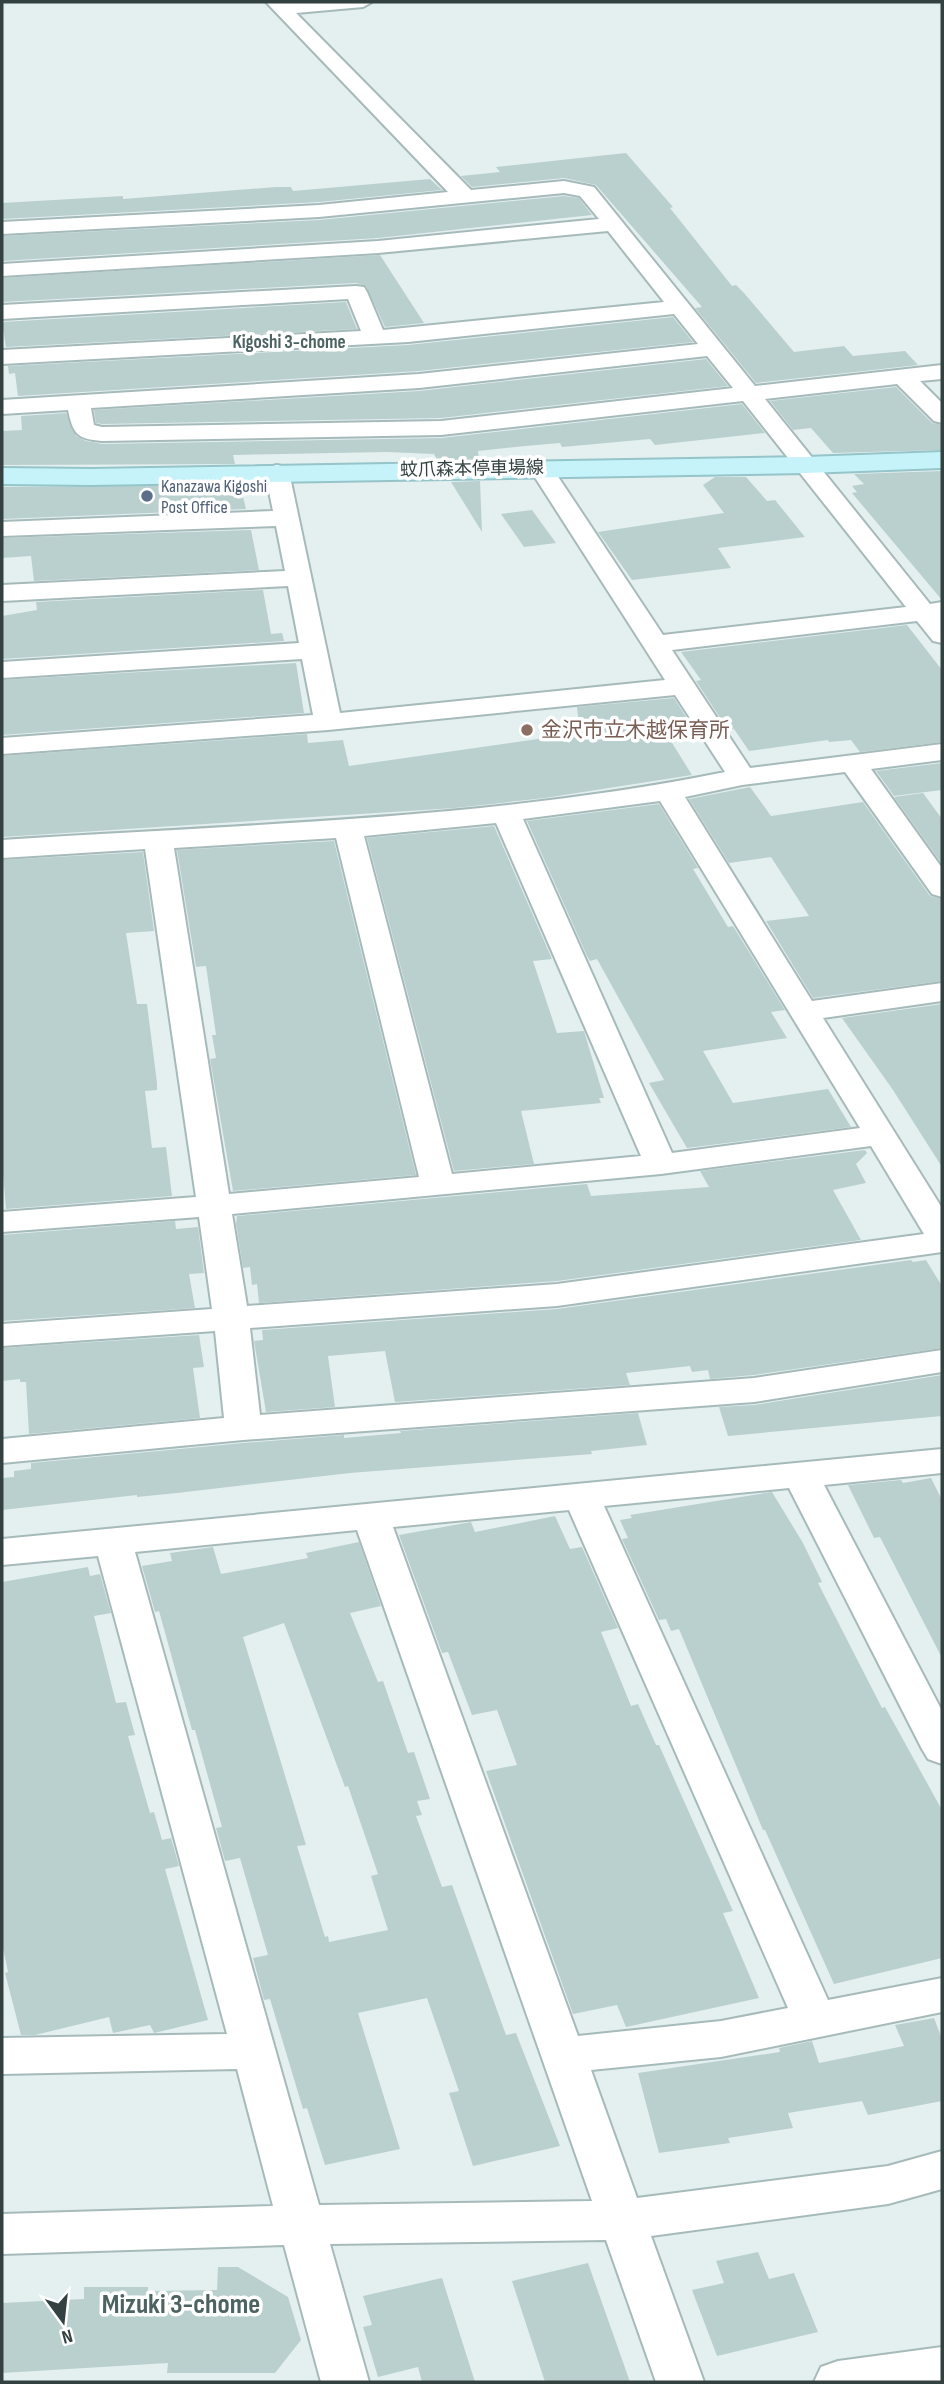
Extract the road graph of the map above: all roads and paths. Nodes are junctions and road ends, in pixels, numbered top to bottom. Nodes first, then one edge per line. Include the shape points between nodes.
1 (363, 2) edge
2 (280, 5) edge
3 (466, 196) junction
4 (358, 208) junction
5 (319, 211) junction
6 (614, 224) junction
7 (2, 228) edge
8 (378, 247) junction
9 (335, 249) junction
10 (2, 270) edge
11 (680, 307) junction
12 (2, 312) edge
13 (408, 335) junction
14 (375, 337) junction
15 (713, 349) junction
16 (2, 357) edge
17 (942, 372) edge
18 (902, 376) junction
19 (428, 381) junction
20 (749, 394) junction
21 (78, 402) junction
22 (2, 407) edge
23 (942, 416) edge
24 (441, 428) junction
25 (942, 460) edge
26 (806, 465) junction
27 (541, 468) junction
28 (277, 472) junction
29 (2, 475) edge
30 (285, 518) junction
31 (2, 529) edge
32 (298, 578) junction
33 (2, 593) edge
34 (933, 612) edge
35 (942, 635) edge
36 (656, 644) junction
37 (313, 650) junction
38 (2, 670) edge
39 (682, 685) junction
40 (328, 722) junction
41 (2, 746) edge
42 (942, 752) edge
43 (853, 764) junction
44 (742, 777) junction
45 (668, 792) junction
46 (506, 813) junction
47 (348, 829) junction
48 (158, 840) junction
49 (2, 849) edge
50 (942, 888) edge
51 (942, 992) edge
52 (804, 1011) junction
53 (881, 1135) junction
54 (661, 1164) junction
55 (438, 1185) junction
56 (213, 1206) junction
57 (2, 1222) edge
58 (942, 1235) edge
59 (942, 1242) edge
60 (231, 1318) junction
61 (2, 1335) edge
62 (942, 1361) edge
63 (243, 1428) junction
64 (2, 1451) edge
65 (942, 1461) edge
66 (801, 1476) junction
67 (582, 1497) junction
68 (371, 1518) junction
69 (113, 1540) junction
70 (2, 1552) edge
71 (942, 1749) edge
72 (942, 1996) edge
73 (815, 2021) junction
74 (254, 2051) junction
75 (562, 2055) junction
76 (2, 2056) edge
77 (942, 2170) edge
78 (621, 2220) junction
79 (302, 2225) junction
80 (2, 2234) edge
81 (942, 2368) edge
82 (345, 2382) edge
83 (680, 2382) edge
84 (838, 2382) edge

1 - 2 street
2 - 3 street
3 - 4 street
3 - 6 street via 578,188 587,191
4 - 5 street
4 - 8 street
5 - 7 street
5 - 9 street
6 - 8 street
6 - 11 street
8 - 9 street
9 - 10 street
11 - 13 street
11 - 15 street
12 - 14 street via 356,292
13 - 14 street
13 - 19 street
14 - 16 street
15 - 19 street
15 - 20 street
17 - 18 street
18 - 20 street
18 - 23 street
19 - 21 street
19 - 24 street
20 - 24 street
20 - 26 street
21 - 22 street
21 - 24 street via 83,427 102,435
25 - 26 main road, 蚊爪森本停車場線
26 - 27 main road, 蚊爪森本停車場線
26 - 34 street
27 - 28 main road, 蚊爪森本停車場線
27 - 36 street
28 - 29 main road, 蚊爪森本停車場線
28 - 30 street
30 - 31 street
30 - 32 street
32 - 33 street
32 - 37 street
34 - 35 street
34 - 36 street
36 - 39 street
37 - 38 street
37 - 40 street
39 - 40 street
39 - 44 street
40 - 41 street
42 - 43 street
43 - 44 street
43 - 50 street
44 - 45 street
45 - 46 street
45 - 52 street
46 - 47 street
46 - 54 street
47 - 48 street
47 - 55 street
48 - 49 street
48 - 56 street
51 - 52 street
52 - 53 street
53 - 54 street
53 - 58 street
54 - 55 street
55 - 56 street
56 - 57 street
56 - 60 street
59 - 60 street via 557,1295
60 - 61 street
60 - 63 street
62 - 63 street via 754,1391
63 - 64 street
65 - 66 street
66 - 67 street
66 - 71 street
67 - 68 street
67 - 73 street
68 - 69 street
68 - 75 street
69 - 70 street
69 - 74 street
72 - 73 street
73 - 75 street via 721,2039
74 - 76 street
74 - 79 street
75 - 78 street
77 - 78 street via 888,2185
78 - 79 street
78 - 83 street
79 - 80 street
79 - 82 street
81 - 84 street

